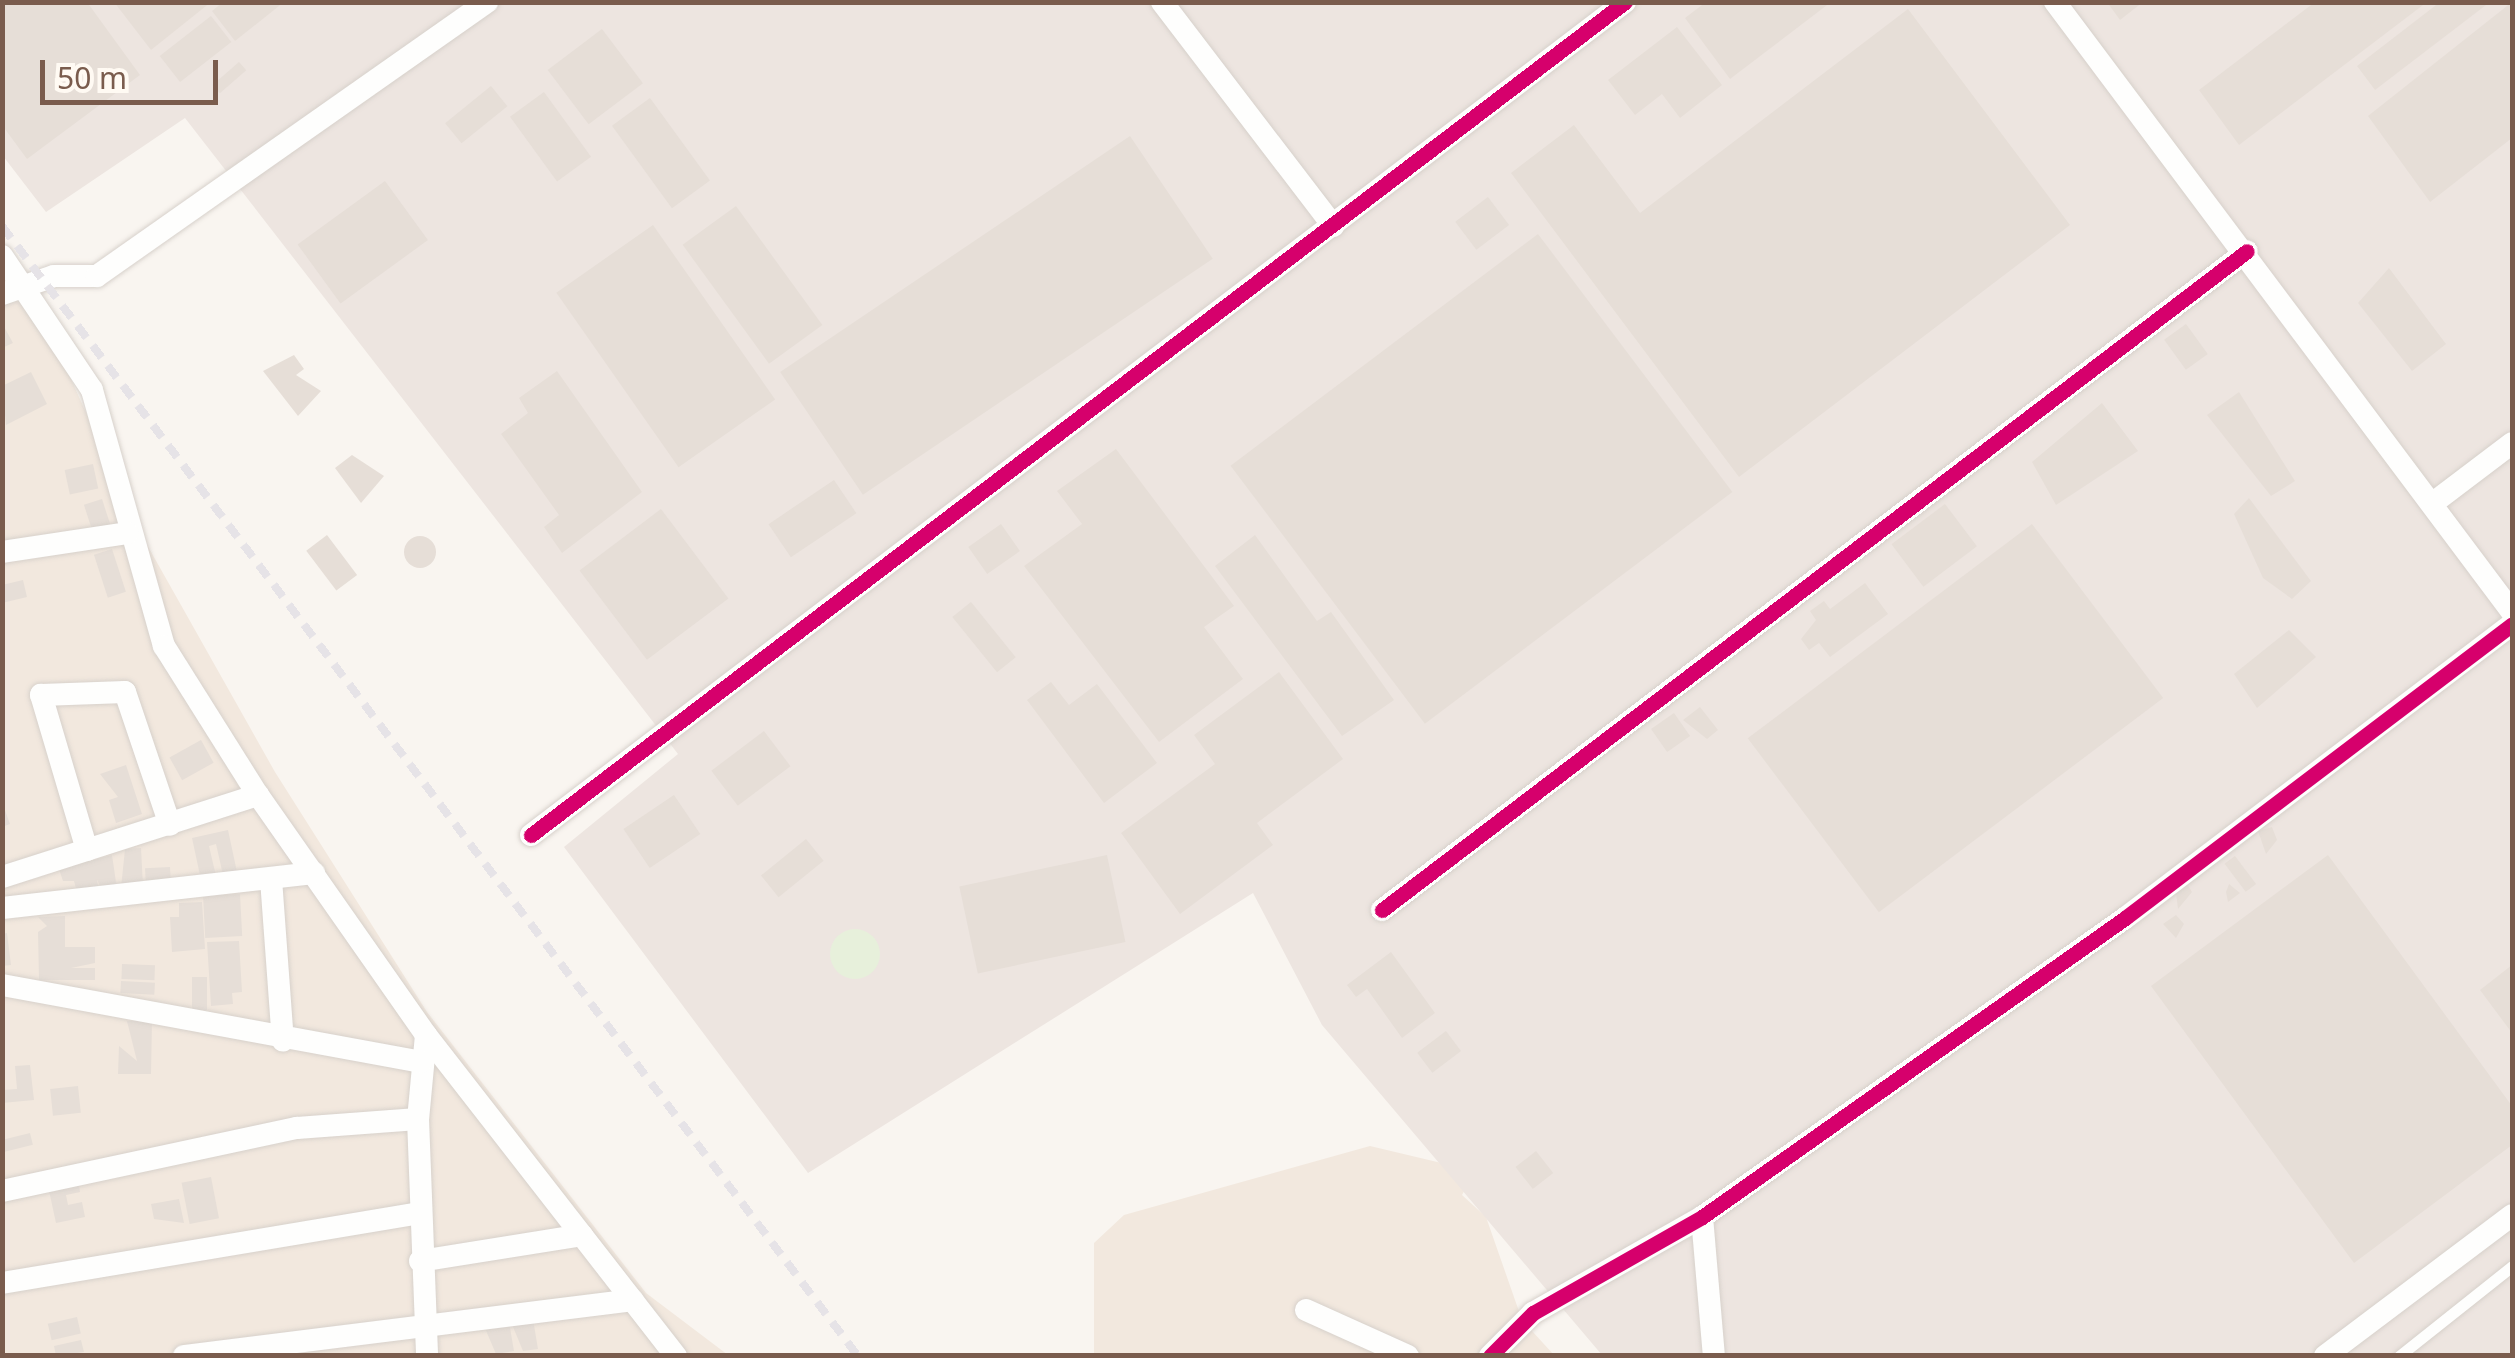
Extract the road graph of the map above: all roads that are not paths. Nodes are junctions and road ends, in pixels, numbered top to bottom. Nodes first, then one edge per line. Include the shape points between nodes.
1 (487, 2) edge
2 (1162, 2) edge
3 (1626, 2) edge
4 (2055, 2) edge
5 (1333, 226) junction
6 (2247, 251) junction
7 (2, 256) edge
8 (13, 288) edge
9 (2512, 443) edge
10 (2433, 502) junction
11 (128, 533) junction
12 (2, 552) edge
13 (2512, 612) edge
14 (2512, 624) edge
15 (258, 795) junction
16 (170, 825) junction
17 (531, 835) dead end
18 (87, 850) junction
19 (314, 872) junction
20 (2, 877) edge
21 (271, 879) junction
22 (2, 908) edge
23 (1382, 910) dead end
24 (2, 986) edge
25 (426, 1034) junction
26 (283, 1041) junction
27 (421, 1062) junction
28 (418, 1119) junction
29 (2, 1192) edge
30 (419, 1213) junction
31 (2512, 1214) edge
32 (1702, 1217) junction
33 (582, 1234) junction
34 (420, 1261) junction
35 (2512, 1266) edge
36 (2, 1282) edge
37 (632, 1300) junction
38 (1306, 1310) dead end
39 (424, 1329) junction
40 (184, 1356) edge
41 (427, 1356) edge
42 (676, 1356) edge
43 (1408, 1356) edge
44 (1490, 1356) edge
45 (1714, 1356) edge
46 (2325, 1356) edge
47 (2399, 1356) edge

1 - 8 street via 97,276
2 - 5 street
3 - 5 street
4 - 6 street
5 - 17 street
6 - 10 street
6 - 23 street
7 - 8 street
8 - 11 street via 92,390
9 - 10 street
10 - 13 street
11 - 12 street
11 - 15 street via 164,646
14 - 32 street via 2125,918
15 - 16 street
15 - 19 street
16 - 18 street
16 - 18 street via 125,692 41,695
18 - 20 street
19 - 21 street
19 - 25 street
21 - 22 street
21 - 26 street
24 - 26 street
25 - 27 street
25 - 33 street
26 - 27 street
27 - 28 street
28 - 29 street via 297,1128
28 - 30 street
30 - 34 street
30 - 36 street
31 - 46 street
32 - 44 street via 1616,1258 1533,1313
32 - 45 street
33 - 34 street
33 - 37 street
34 - 39 street
35 - 47 lane
37 - 39 street
37 - 42 street
38 - 43 street
39 - 40 street
39 - 41 street

